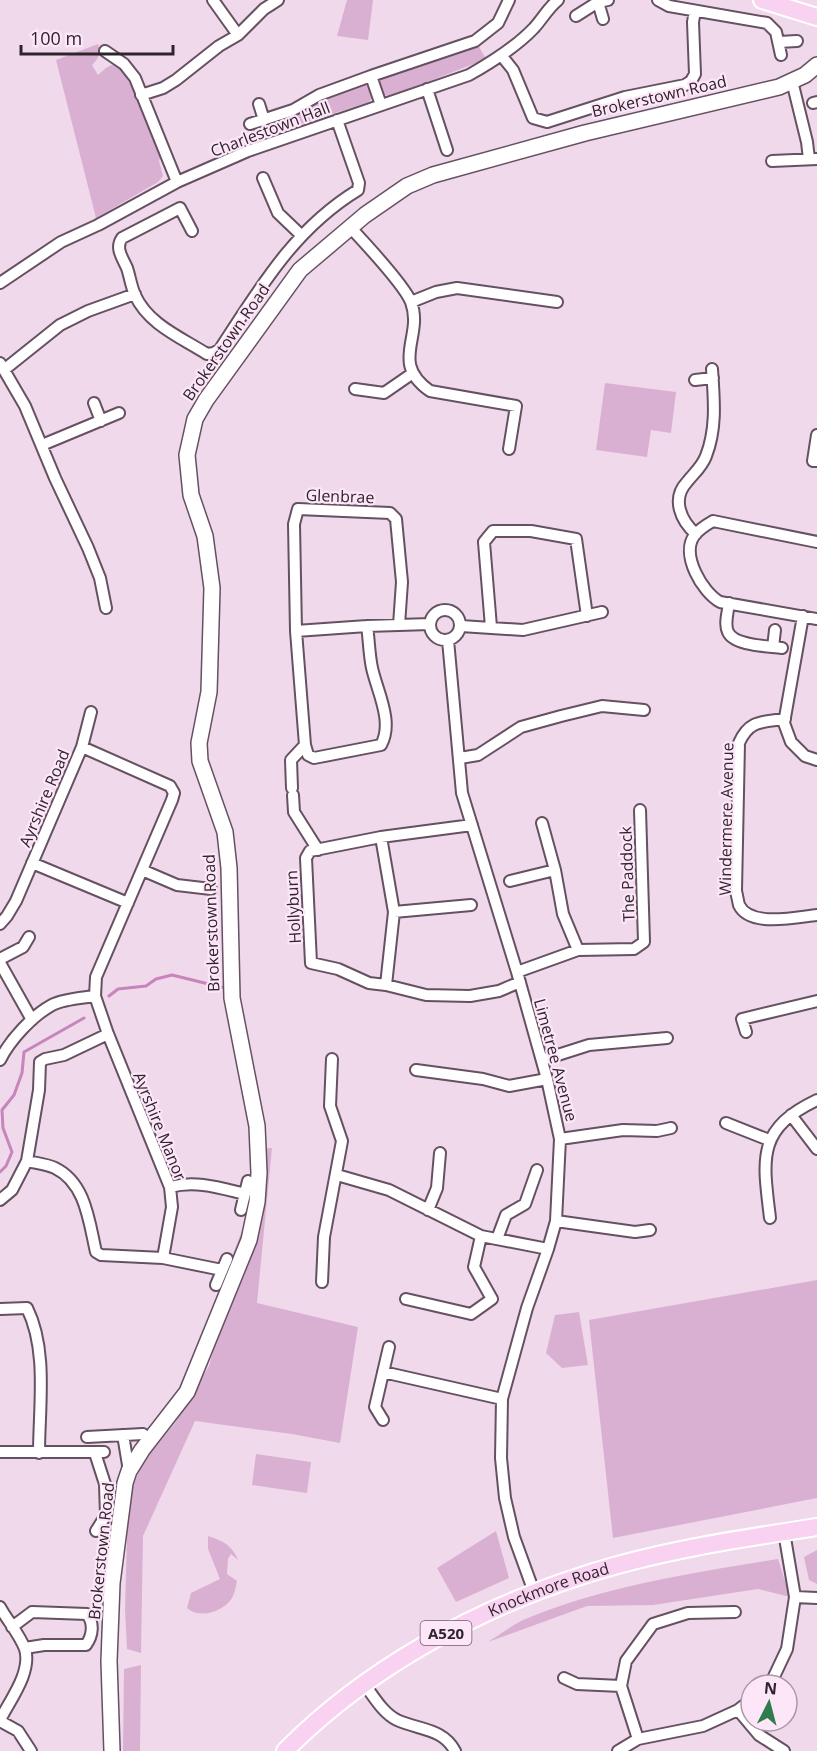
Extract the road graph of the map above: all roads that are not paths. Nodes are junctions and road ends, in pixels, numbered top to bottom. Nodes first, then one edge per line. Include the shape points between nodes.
1 (213, 0) edge
2 (278, 0) edge
3 (509, 0) edge
4 (558, 0) edge
5 (658, 0) edge
6 (762, 0) edge
7 (603, 1) edge
8 (548, 4) edge
9 (695, 11) junction
10 (576, 15) dead end
11 (817, 17) edge
12 (603, 19) dead end
13 (238, 35) junction
14 (796, 41) dead end
15 (779, 42) junction
16 (105, 51) dead end
17 (501, 55) junction
18 (781, 55) dead end
19 (817, 65) edge
20 (371, 76) junction
21 (792, 81) junction
22 (427, 89) junction
23 (141, 95) junction
24 (259, 104) dead end
25 (381, 105) junction
26 (264, 120) junction
27 (337, 120) junction
28 (250, 124) dead end
29 (447, 150) dead end
30 (813, 159) edge
31 (772, 161) dead end
32 (262, 178) dead end
33 (177, 182) junction
34 (350, 227) junction
35 (192, 231) dead end
36 (301, 235) junction
37 (0, 283) edge
38 (135, 294) junction
39 (411, 302) junction
40 (557, 302) dead end
41 (2, 366) edge
42 (413, 373) junction
43 (695, 380) dead end
44 (355, 388) dead end
45 (94, 403) dead end
46 (119, 413) dead end
47 (101, 421) junction
48 (817, 435) edge
49 (42, 445) junction
50 (508, 449) dead end
51 (817, 461) edge
52 (699, 531) junction
53 (817, 542) edge
54 (729, 603) junction
55 (106, 608) dead end
56 (602, 612) dead end
57 (587, 616) junction
58 (803, 616) junction
59 (817, 619) edge
60 (430, 624) junction
61 (399, 625) junction
62 (367, 626) junction
63 (461, 626) junction
64 (491, 627) junction
65 (775, 630) dead end
66 (296, 631) junction
67 (448, 640) junction
68 (644, 710) dead end
69 (91, 712) dead end
70 (785, 719) junction
71 (305, 745) junction
72 (82, 747) junction
73 (460, 758) junction
74 (817, 760) edge
75 (640, 810) dead end
76 (542, 823) dead end
77 (472, 825) junction
78 (381, 837) junction
79 (318, 850) junction
80 (32, 863) junction
81 (142, 870) junction
82 (555, 870) junction
83 (510, 881) dead end
84 (211, 889) dead end
85 (128, 903) junction
86 (471, 905) dead end
87 (394, 912) junction
88 (817, 915) edge
89 (0, 924) edge
90 (29, 937) dead end
91 (578, 950) junction
92 (0, 961) edge
93 (518, 977) junction
94 (386, 985) junction
95 (94, 996) junction
96 (817, 1001) edge
97 (32, 1020) junction
98 (746, 1032) dead end
99 (108, 1034) junction
100 (667, 1038) dead end
101 (332, 1059) dead end
102 (0, 1060) edge
103 (542, 1060) junction
104 (416, 1070) dead end
105 (547, 1079) junction
106 (817, 1100) edge
107 (791, 1115) junction
108 (726, 1123) dead end
109 (671, 1128) dead end
110 (560, 1139) junction
111 (769, 1140) junction
112 (817, 1149) edge
113 (440, 1153) dead end
114 (27, 1161) junction
115 (537, 1170) dead end
116 (337, 1175) junction
117 (248, 1181) dead end
118 (170, 1187) junction
119 (245, 1194) junction
120 (0, 1200) edge
121 (241, 1210) dead end
122 (428, 1210) junction
123 (770, 1218) dead end
124 (556, 1221) junction
125 (650, 1230) dead end
126 (481, 1236) junction
127 (497, 1239) junction
128 (548, 1249) junction
129 (163, 1258) junction
130 (226, 1259) dead end
131 (222, 1270) junction
132 (322, 1282) dead end
133 (216, 1285) dead end
134 (406, 1299) dead end
135 (0, 1308) edge
136 (389, 1347) dead end
137 (383, 1372) junction
138 (502, 1400) junction
139 (383, 1420) dead end
140 (143, 1434) dead end
141 (123, 1435) junction
142 (87, 1437) dead end
143 (0, 1452) edge
144 (39, 1453) junction
145 (129, 1471) junction
146 (817, 1527) edge
147 (96, 1530) dead end
148 (784, 1532) junction
149 (534, 1592) junction
150 (795, 1597) junction
151 (817, 1598) edge
152 (0, 1607) edge
153 (735, 1612) dead end
154 (12, 1628) junction
155 (25, 1648) junction
156 (776, 1673) edge
157 (564, 1678) dead end
158 (365, 1684) junction
159 (621, 1686) junction
160 (738, 1710) joint
161 (1, 1717) edge
162 (638, 1739) junction
163 (31, 1751) edge
164 (112, 1751) edge
165 (285, 1751) edge
166 (455, 1751) edge
167 (618, 1751) edge
168 (784, 1751) edge

1 - 13 street
2 - 13 street
3 - 20 street via 498,23 475,41
4 - 8 street, Charlestown Hall
5 - 9 street
6 - 11 main road
7 - 10 street
7 - 12 street
8 - 17 street, Charlestown Hall via 534,28
9 - 15 street via 767,23
9 - 17 street via 692,81 616,99 546,122 533,118 513,70
13 - 23 street via 176,80
14 - 15 street
15 - 18 street
16 - 23 street via 124,64
17 - 22 street, Charlestown Hall via 469,75
19 - 21 street, Brokerstown Road
20 - 25 street
20 - 26 street
21 - 30 street
21 - 34 street, Brokerstown Road via 433,175 407,186
22 - 25 street, Charlestown Hall
22 - 29 street
23 - 33 street
24 - 26 street
25 - 27 street, Charlestown Hall
26 - 28 street
27 - 33 street, Charlestown Hall via 248,151
27 - 36 street via 358,190
30 - 31 street
32 - 36 street via 278,213
33 - 37 street, Charlestown Hall via 61,242
34 - 39 street
34 - 145 street, Brokerstown Road via 300,270 285,289 206,400 190,435 187,454 191,495 205,536 212,588 209,692 199,743 201,762 225,832 232,998 257,1126 260,1173 249,1240 187,1392
35 - 38 street via 180,208 122,238 118,249
36 - 38 street via 214,353 207,354 151,319
38 - 41 street via 60,325
39 - 40 street via 457,288
39 - 42 street
41 - 49 street
42 - 44 street via 384,393
42 - 50 street via 430,391 516,406
43 - 52 street via 712,374 714,420 706,458 680,491 678,505 683,518
45 - 47 street
46 - 47 street
47 - 49 street
48 - 51 street via 813,461
49 - 55 street via 96,568
52 - 53 street via 713,521
52 - 54 street via 690,546 691,560 710,596
54 - 58 street
54 - 65 street via 726,622 728,633 735,640 777,647
56 - 57 street
57 - 64 street via 524,630
57 - 64 street via 576,539 531,531 493,531 484,542
58 - 59 street
58 - 70 street
60 - 61 street
60 - 63 street via 437,611 447,609 459,616
60 - 67 street via 435,636
61 - 62 street
61 - 66 street, Glenbrae via 402,582 396,519 390,513 298,509 294,524
62 - 66 street
62 - 71 street via 386,736 381,745 314,758 308,755
63 - 64 street
63 - 67 street via 457,635
66 - 71 street, Glenbrae
67 - 73 street, Limetree Avenue
68 - 73 street via 602,706 561,716 521,727 478,755
69 - 72 street, Ayrshire Road
70 - 74 street via 791,742 805,756
70 - 88 street, Windermere Avenue via 755,723 744,730 739,743 736,891 740,906 755,918
71 - 79 street via 291,760 294,812
72 - 80 street, Ayrshire Road
72 - 81 street via 170,786 174,793
73 - 77 street, Limetree Avenue via 462,793
75 - 91 street, The Paddock via 644,942 634,949
76 - 82 street
77 - 78 street
77 - 93 street, Limetree Avenue
78 - 79 street
78 - 87 street
79 - 94 street, Hollyburn via 310,851 306,858 311,963
80 - 85 street
80 - 89 street, Ayrshire Road via 16,901
81 - 84 street via 177,885
81 - 85 street
82 - 83 street
82 - 91 street via 563,915
85 - 95 street via 96,977
86 - 87 street
87 - 94 street
90 - 92 street via 23,947
91 - 93 street, The Paddock
92 - 97 street
93 - 94 street, Hollyburn via 499,992 470,996 426,995
93 - 103 street, Limetree Avenue
95 - 97 street via 53,1004
95 - 99 street, Ayrshire Manor
96 - 98 street via 742,1019
97 - 102 street
99 - 114 street via 40,1062
99 - 118 street, Ayrshire Manor
100 - 103 street via 589,1045
101 - 116 street via 330,1106 342,1141
103 - 105 street, Limetree Avenue
104 - 105 street via 509,1086
105 - 110 street, Limetree Avenue
106 - 107 street
107 - 111 street
107 - 112 street
108 - 111 street
109 - 110 street
110 - 124 street, Limetree Avenue
111 - 123 street via 764,1168
113 - 122 street via 437,1188
114 - 120 street via 12,1190
114 - 129 street via 55,1168 79,1191 96,1252
115 - 127 street via 525,1204 506,1215
116 - 122 street via 389,1190
116 - 132 street via 324,1237
117 - 119 street
118 - 119 street via 186,1183
118 - 129 street, Ayrshire Manor via 172,1207
119 - 121 street
122 - 126 street
124 - 125 street via 635,1232
124 - 128 street, Limetree Avenue
126 - 127 street
126 - 134 street via 474,1267 492,1299 471,1314
127 - 128 street
128 - 138 street, Limetree Avenue
129 - 131 street
130 - 131 street
131 - 133 street
135 - 144 street via 27,1308 32,1317 40,1347
136 - 137 street
137 - 138 street
137 - 139 street via 375,1407
138 - 149 street, Limetree Avenue via 505,1498
140 - 141 street
141 - 142 street
141 - 145 street
143 - 144 street
144 - 147 street via 100,1453 106,1515
145 - 164 street, Brokerstown Road via 124,1483 112,1582
146 - 148 main road, Knockmore Road / A520
148 - 149 main road, Knockmore Road / A520 via 668,1552
148 - 150 street
149 - 158 main road, Knockmore Road / A520 via 442,1635
150 - 151 street
150 - 156 street via 787,1649
152 - 154 street
153 - 159 street via 688,1613 653,1624 627,1661
154 - 155 street
154 - 155 street via 32,1612 87,1614 92,1620 91,1638 86,1645
155 - 161 street via 27,1663
157 - 159 street via 577,1684
158 - 165 main road, Knockmore Road / A520
158 - 166 street via 385,1712 397,1720 432,1730
159 - 162 street
160 - 162 street via 703,1726
160 - 168 street via 759,1735
161 - 163 street via 18,1731
162 - 167 street

